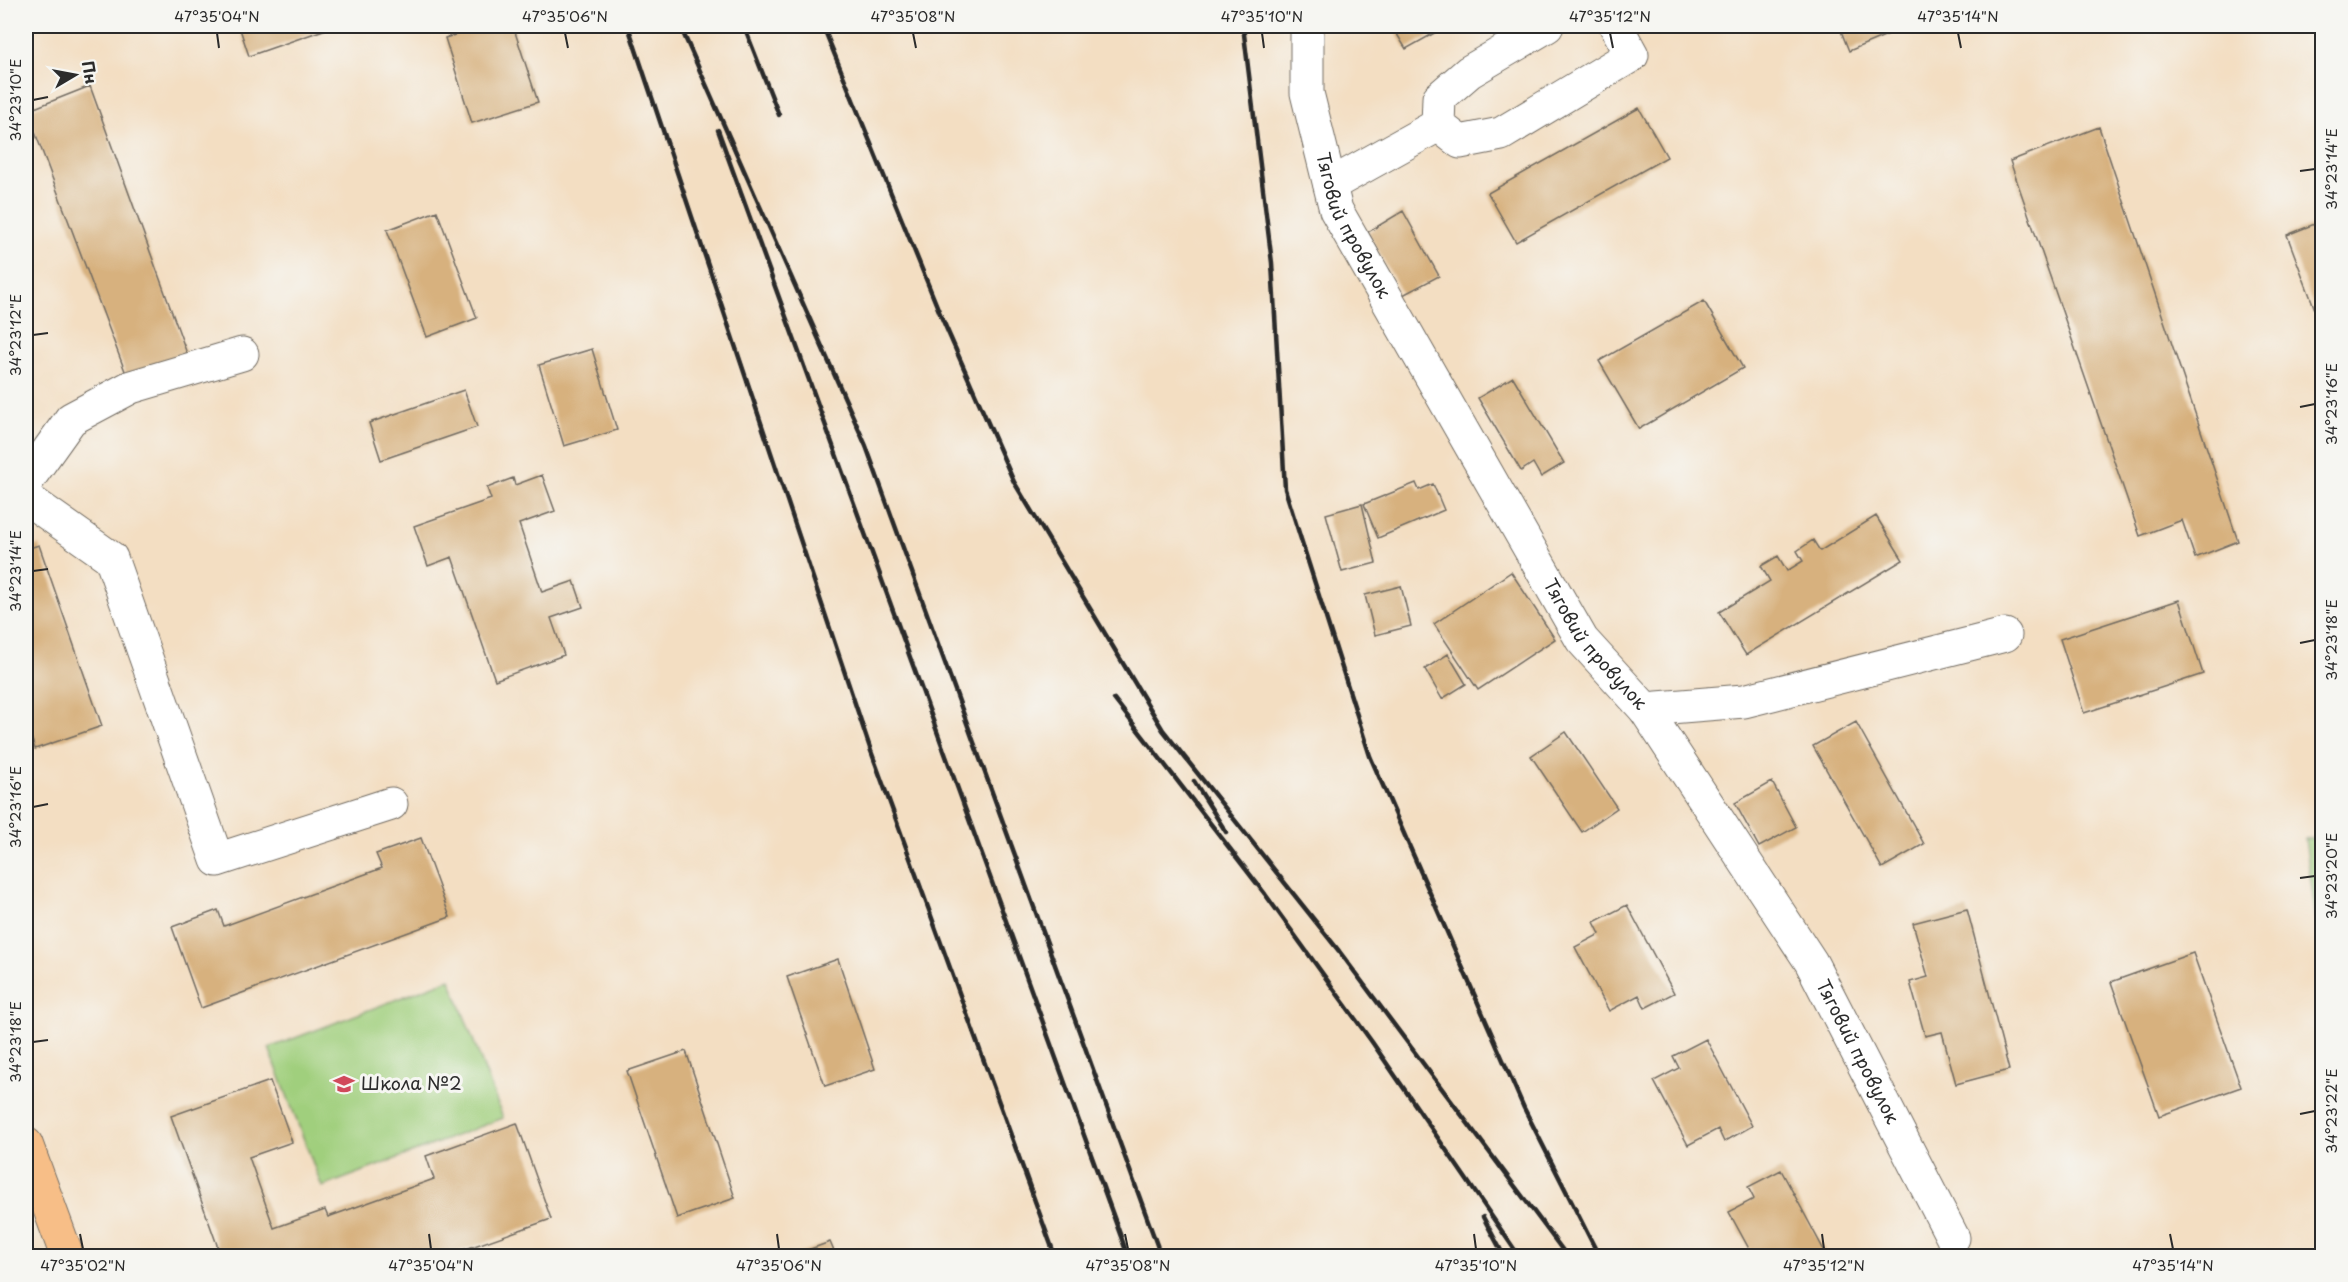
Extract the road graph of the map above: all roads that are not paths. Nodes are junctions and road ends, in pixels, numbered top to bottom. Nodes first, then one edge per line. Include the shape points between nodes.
1 (1307, 26) edge
2 (1547, 26) edge
3 (1617, 26) edge
4 (1438, 125) junction
5 (1330, 185) junction
6 (242, 354) dead end
7 (26, 482) edge
8 (26, 498) edge
9 (2005, 635) dead end
10 (1645, 709) junction
11 (391, 804) dead end
12 (26, 1144) edge
13 (1953, 1238) dead end
14 (67, 1257) edge

1 - 5 street, Тяговий провулок via 1307,93
2 - 4 street via 1468,72 1439,98
3 - 4 street via 1632,55 1501,134 1460,142
4 - 5 street
5 - 10 street, Тяговий провулок via 1336,210 1582,640
6 - 7 street via 131,387 71,419
8 - 11 street via 111,558 217,860
9 - 10 street via 1744,701
10 - 13 street, Тяговий провулок via 1811,962
12 - 14 main road

